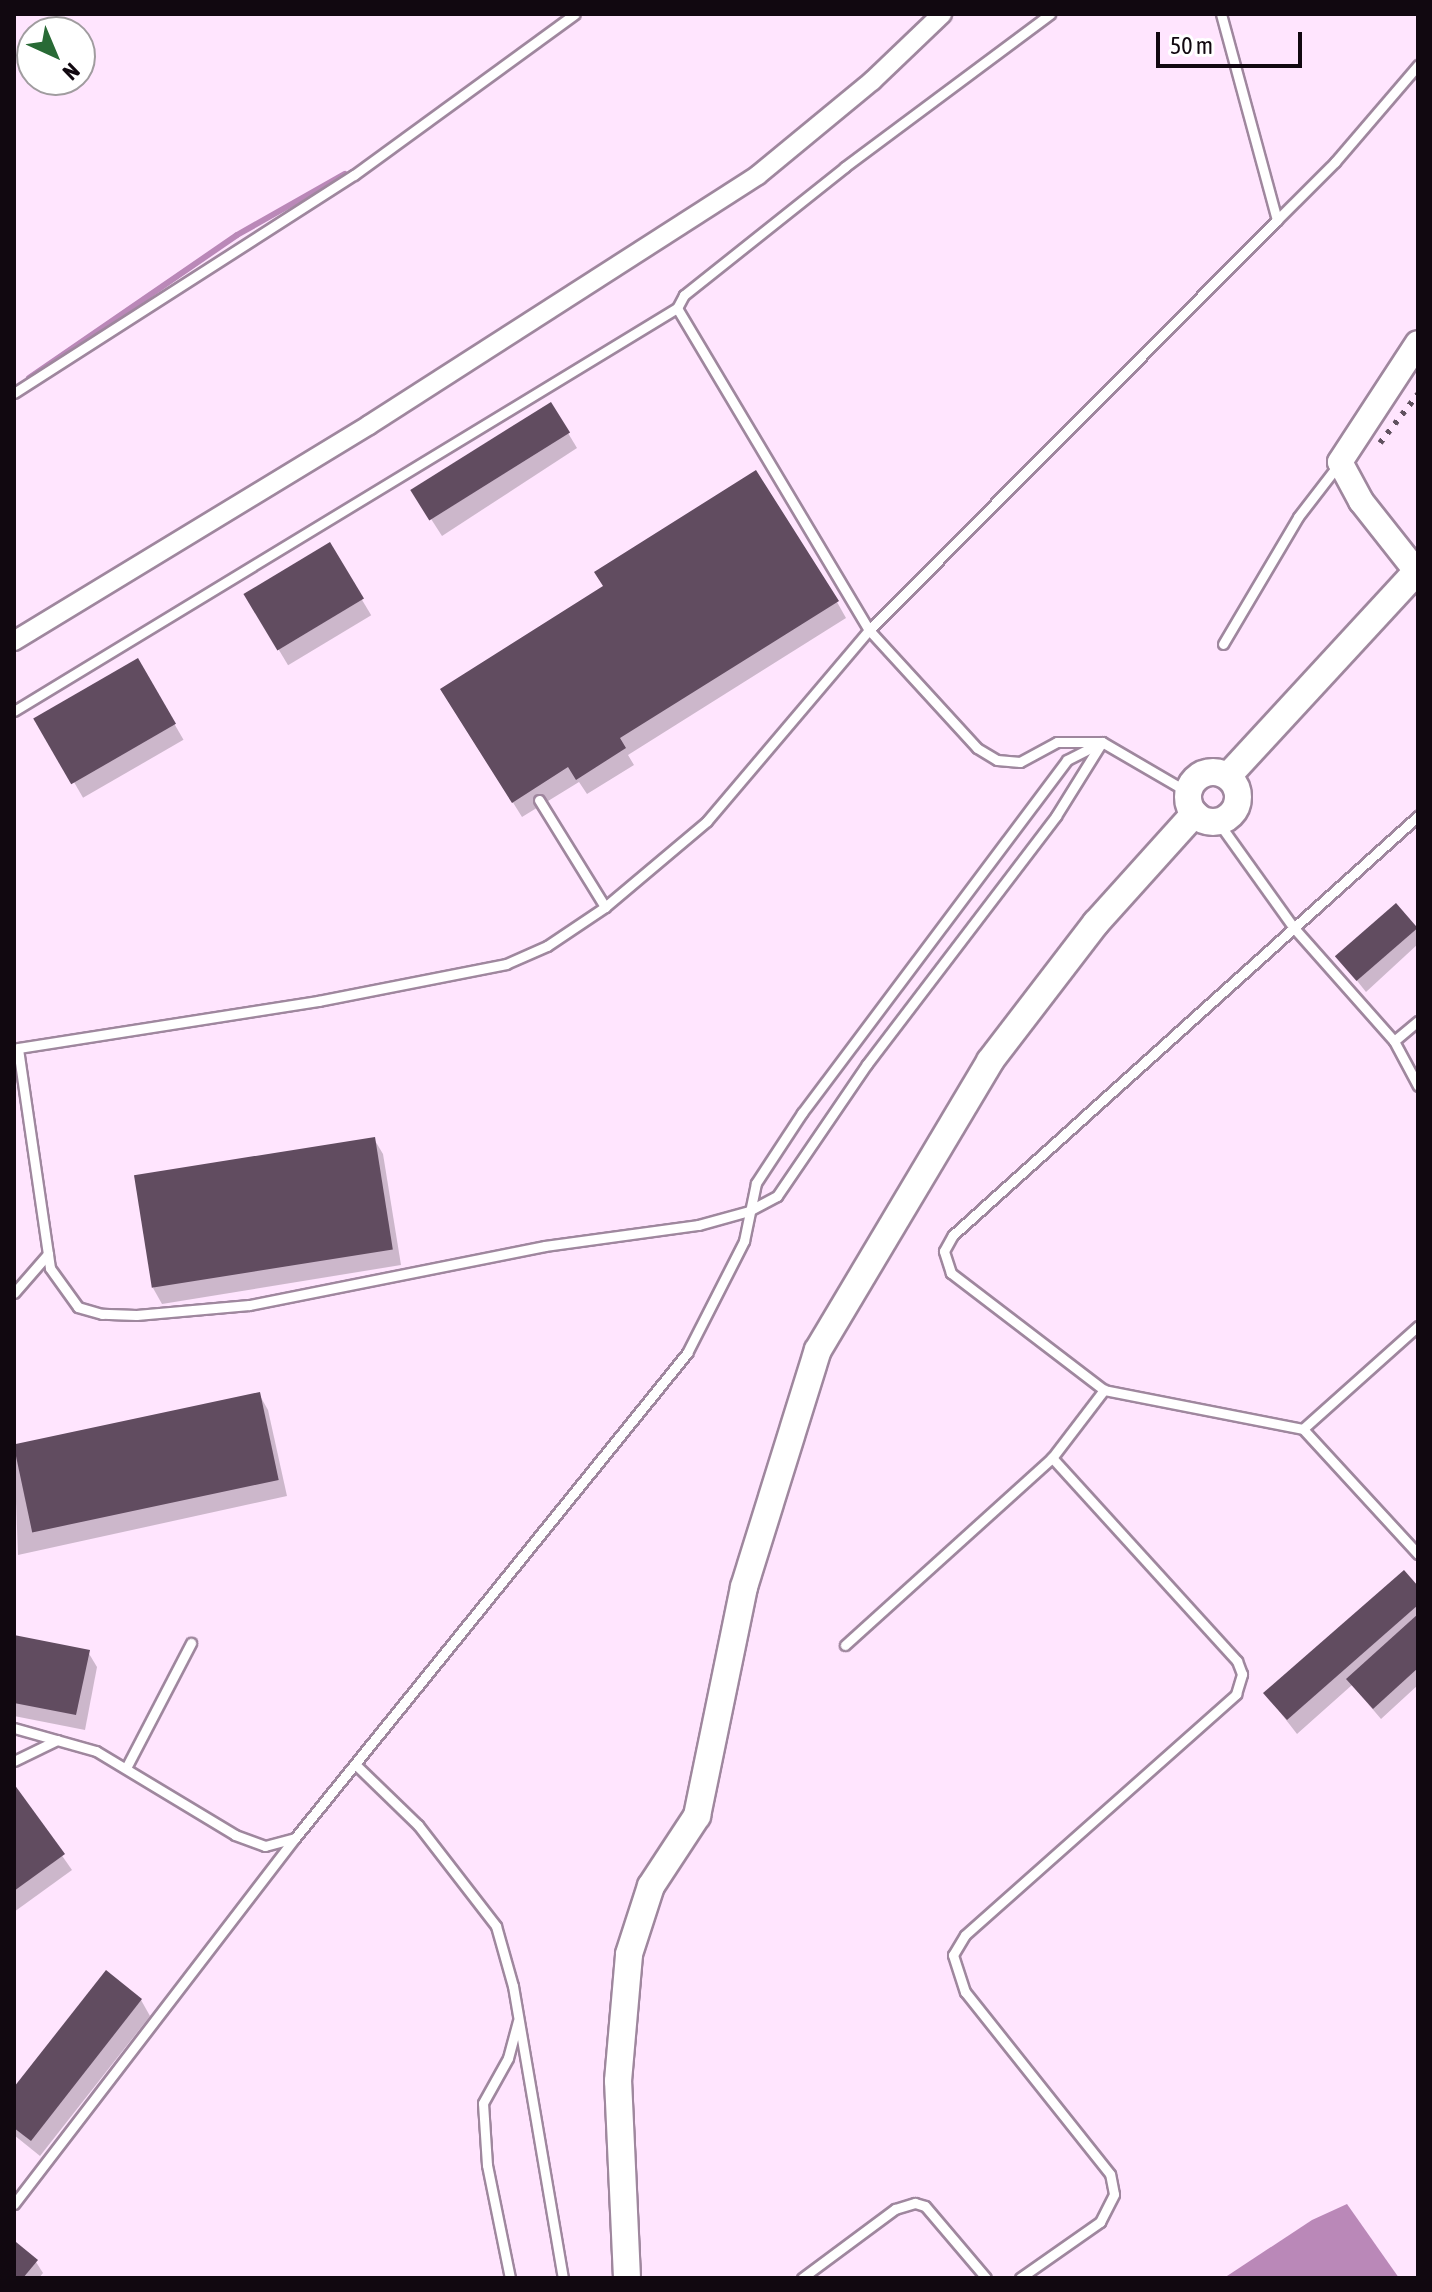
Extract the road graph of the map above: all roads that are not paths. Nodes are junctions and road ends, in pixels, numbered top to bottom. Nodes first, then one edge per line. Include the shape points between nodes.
1 (575, 14) edge
2 (942, 14) edge
3 (1050, 14) edge
4 (1221, 14) edge
5 (1418, 65) edge
6 (1277, 220) junction
7 (677, 308) junction
8 (1418, 343) edge
9 (14, 393) edge
10 (1339, 472) junction
11 (1418, 571) edge
12 (869, 630) junction
13 (14, 641) edge
14 (1223, 644) dead end
15 (14, 711) edge
16 (1102, 742) junction
17 (1228, 776) junction
18 (539, 800) dead end
19 (1200, 809) junction
20 (1418, 816) edge
21 (605, 907) junction
22 (1294, 928) junction
23 (1418, 1021) edge
24 (1394, 1041) junction
25 (16, 1048) edge
26 (1418, 1086) edge
27 (749, 1211) junction
28 (48, 1254) junction
29 (14, 1293) edge
30 (1418, 1326) edge
31 (1104, 1390) junction
32 (1303, 1429) junction
33 (1052, 1458) junction
34 (1418, 1554) edge
35 (191, 1643) dead end
36 (845, 1645) dead end
37 (14, 1728) edge
38 (57, 1740) junction
39 (14, 1761) edge
40 (356, 1765) junction
41 (126, 1768) junction
42 (295, 1838) junction
43 (519, 2018) junction
44 (14, 2204) edge
45 (510, 2278) edge
46 (563, 2278) edge
47 (627, 2278) edge
48 (802, 2278) edge
49 (986, 2278) edge
50 (1020, 2278) edge

1 - 9 lane via 354,175
2 - 13 street via 872,81 758,175 369,425
3 - 7 lane via 845,167 684,295
4 - 6 lane
5 - 6 lane
6 - 12 lane
7 - 12 lane
7 - 15 lane
8 - 10 street
10 - 11 street
10 - 14 lane via 1298,517
11 - 17 main road
12 - 16 lane via 967,738 997,760 1020,762 1057,742
12 - 21 lane via 707,821
16 - 19 lane
16 - 27 lane via 1056,816 867,1064 777,1196
16 - 27 lane via 1067,760 976,880 802,1113 756,1183
17 - 19 main road via 1204,773
17 - 19 main road via 1239,799 1232,814
18 - 21 lane
19 - 22 lane
19 - 47 main road via 1096,923 990,1061 818,1350 744,1587 697,1816 651,1886 629,1954 618,2081
20 - 22 lane
21 - 25 lane via 547,946 506,964 318,1001
22 - 24 lane
22 - 31 lane via 953,1235 944,1251 951,1273
23 - 24 lane
24 - 26 lane
25 - 28 lane
27 - 28 lane via 698,1225 545,1246 249,1305 136,1315 78,1307 50,1268
27 - 40 lane via 732,1268 687,1353
28 - 29 lane
30 - 32 lane
31 - 32 lane
31 - 33 lane
32 - 34 lane
33 - 36 lane
33 - 50 lane via 1237,1661 1242,1674 1236,1694 965,1935 953,1955 965,1992 1110,2174 1114,2194 1100,2222
35 - 41 lane
37 - 38 lane
38 - 39 lane
38 - 41 lane via 96,1751
40 - 42 lane
40 - 43 lane via 418,1825 496,1926
41 - 42 lane via 235,1835 265,1846
42 - 44 lane
43 - 45 lane via 508,2058 483,2103 487,2165
43 - 46 lane
48 - 49 lane via 895,2209 915,2203 925,2206

